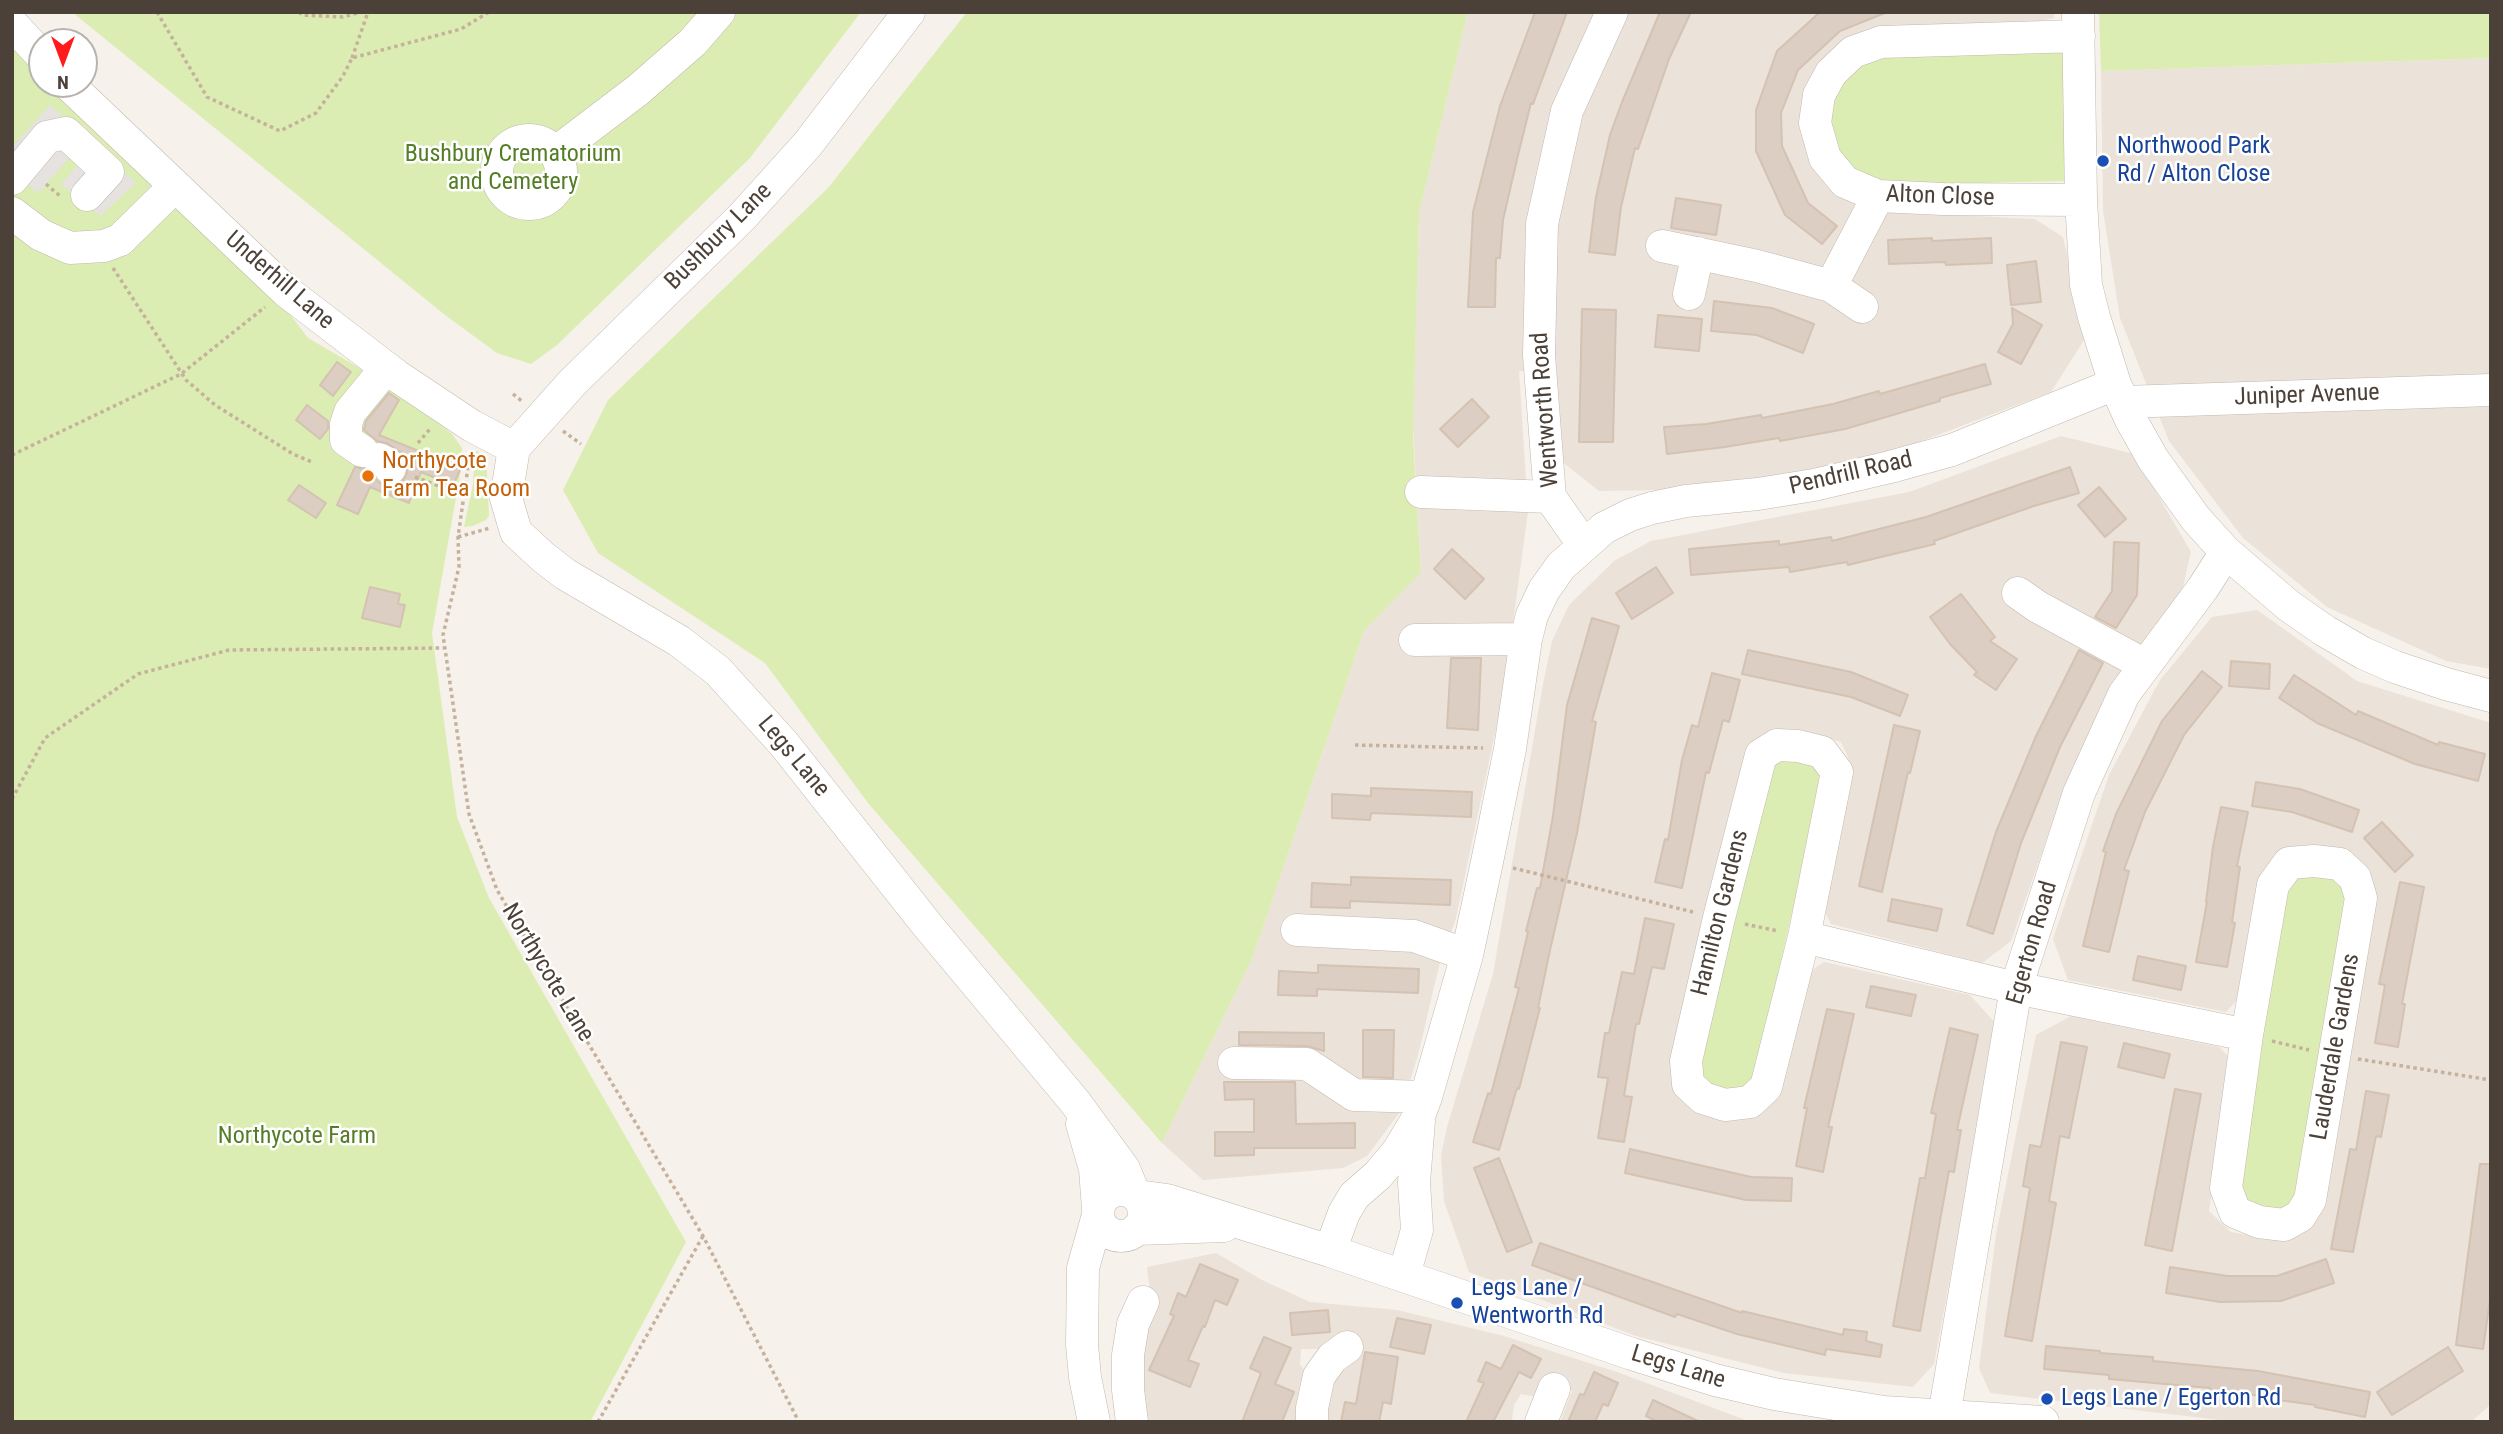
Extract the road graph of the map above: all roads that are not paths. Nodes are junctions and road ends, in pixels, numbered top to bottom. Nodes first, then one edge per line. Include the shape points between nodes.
1 (719, 12) edge
2 (909, 12) edge
3 (1612, 12) edge
4 (12, 24) edge
5 (2078, 24) edge
6 (28, 41) edge
7 (83, 98) edge
8 (555, 153) dead end
9 (12, 179) edge
10 (175, 186) junction
11 (1878, 196) junction
12 (77, 198) road end
13 (2081, 200) junction
14 (12, 213) edge
15 (1662, 246) dead end
16 (1698, 253) junction
17 (1831, 286) junction
18 (1689, 294) dead end
19 (1862, 307) dead end
20 (386, 368) junction
21 (2491, 390) edge
22 (2119, 393) junction
23 (514, 448) junction
24 (386, 464) road end
25 (1421, 492) dead end
26 (1550, 497) junction
27 (1583, 544) junction
28 (2226, 552) junction
29 (2018, 593) dead end
30 (1526, 639) junction
31 (1415, 640) dead end
32 (2146, 665) junction
33 (2491, 695) edge
34 (1297, 930) dead end
35 (1804, 937) junction
36 (1466, 955) junction
37 (2016, 988) junction
38 (2247, 1035) junction
39 (1234, 1063) dead end
40 (1075, 1102) junction
41 (1423, 1107) junction
42 (1136, 1195) junction
43 (1098, 1212) junction
44 (1246, 1225) junction
45 (1131, 1232) junction
46 (1330, 1251) junction
47 (1404, 1275) junction
48 (1143, 1302) dead end
49 (1083, 1315) junction
50 (1327, 1356) dead end
51 (1944, 1416) junction
52 (1094, 1422) edge
53 (1132, 1422) edge
54 (1312, 1422) edge
55 (2043, 1422) edge

1 - 8 street via 638,90
2 - 23 street, Bushbury Lane via 807,145 742,217 572,383
3 - 26 street, Wentworth Road via 1567,111 1542,224 1539,355
4 - 6 street
5 - 11 street, Alton Close via 1881,42 1853,52 1831,73 1819,95 1815,123 1825,158 1845,183
5 - 13 street
7 - 10 street, Underhill Lane
9 - 12 street via 47,138 66,132 108,172
10 - 14 street via 120,240 104,246 70,248
10 - 20 street, Underhill Lane via 286,290
11 - 13 street, Alton Close
11 - 17 street
13 - 22 street via 2086,285
15 - 16 street
16 - 17 street
16 - 18 street
17 - 19 street
20 - 23 street, Underhill Lane via 472,426
20 - 24 street via 350,412 346,424 346,440
21 - 22 street, Juniper Avenue
22 - 27 street, Pendrill Road via 1952,450 1814,485 1652,508 1604,528
22 - 28 street via 2172,488
23 - 40 street, Legs Lane via 506,498 516,532 565,574 679,642 718,671 784,744
25 - 26 street
26 - 27 street, Wentworth Road
27 - 30 street via 1544,590
28 - 32 street, Egerton Road
28 - 33 street via 2289,606 2363,653 2446,684
29 - 32 street
30 - 31 street
30 - 36 street via 1510,749
32 - 37 street, Egerton Road via 2124,694 2079,793
34 - 36 street via 1414,936
35 - 35 street, Hamilton Gardens via 1766,1087 1749,1102 1725,1105 1703,1098 1688,1084 1686,1061 1761,755 1777,745 1822,752 1837,772
35 - 37 street
36 - 41 street
37 - 38 street
37 - 51 street, Egerton Road
38 - 38 street, Lauderdale Gardens via 2226,1188 2235,1212 2259,1222 2284,1225 2300,1216 2310,1200 2361,898 2355,878 2340,864 2289,863 2273,886
39 - 41 street via 1307,1064 1354,1095
40 - 42 street, Legs Lane via 1124,1169
40 - 43 street, Legs Lane via 1095,1169
41 - 46 street via 1398,1151 1354,1196
41 - 47 street via 1414,1182 1417,1230
42 - 43 street via 1111,1191 1100,1201
42 - 44 street, Legs Lane
42 - 45 street via 1144,1213
43 - 45 street via 1107,1231 1115,1235
43 - 49 street via 1083,1268
44 - 45 street, Legs Lane
44 - 46 street, Legs Lane
45 - 49 street via 1106,1266
46 - 47 street, Legs Lane
47 - 51 street, Legs Lane via 1715,1380 1831,1404
48 - 53 street via 1133,1324 1128,1355
49 - 52 street via 1085,1377
50 - 54 street
51 - 55 street, Legs Lane

